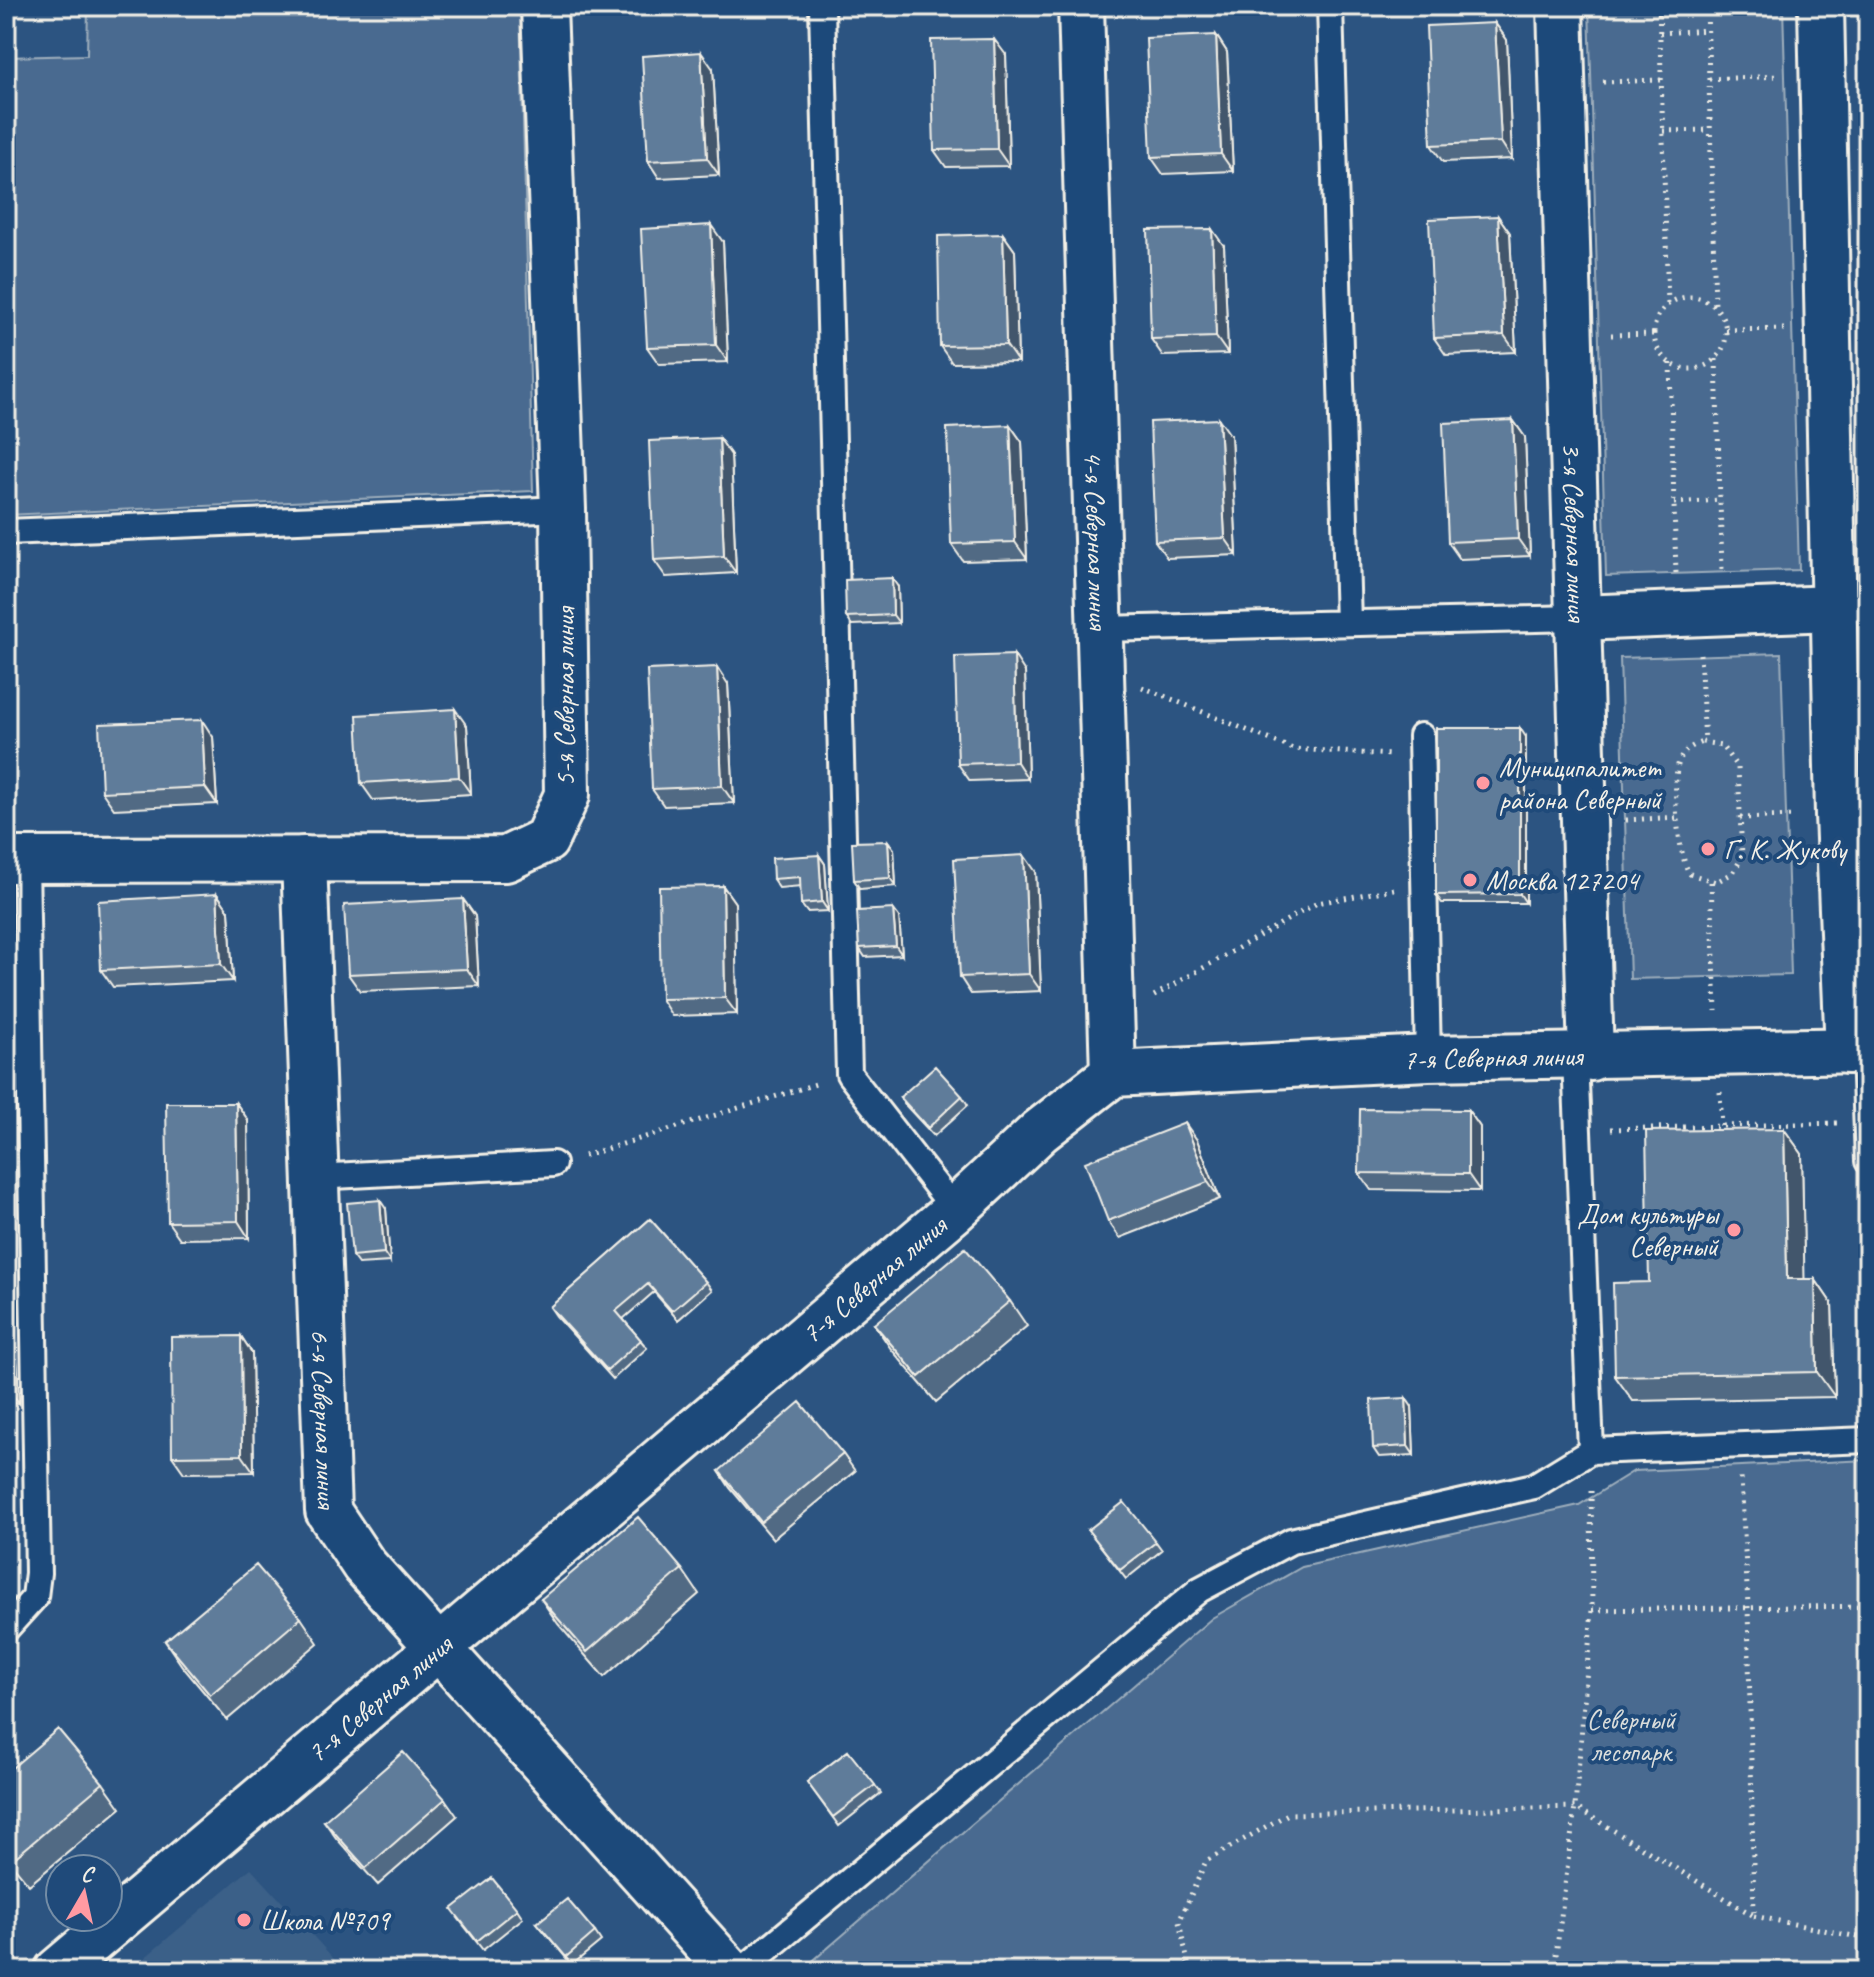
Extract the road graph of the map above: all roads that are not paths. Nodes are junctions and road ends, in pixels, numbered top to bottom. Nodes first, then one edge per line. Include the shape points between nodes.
1 (544, 6) edge
2 (822, 6) edge
3 (1081, 6) edge
4 (1330, 6) edge
5 (1560, 6) edge
6 (1821, 6) edge
7 (563, 509) junction
8 (6, 532) edge
9 (1851, 607) edge
10 (1579, 618) junction
11 (1348, 623) junction
12 (1100, 649) junction
13 (1421, 746) road end
14 (304, 859) junction
15 (16, 860) edge
16 (1860, 1051) edge
17 (1428, 1058) junction
18 (1583, 1058) junction
19 (1113, 1074) junction
20 (1867, 1122) edge
21 (1868, 1161) edge
22 (553, 1164) road end
23 (315, 1177) junction
24 (955, 1210) junction
25 (1868, 1440) edge
26 (1591, 1451) junction
27 (6, 1629) edge
28 (441, 1647) junction
29 (57, 1971) edge
30 (730, 1971) edge
31 (741, 1971) edge

1 - 7 street, 5-я Северная линия
2 - 24 lane via 849,1074
3 - 12 street, 4-я Северная линия
4 - 11 lane
5 - 10 street, 3-я Северная линия
6 - 9 street via 1828,328
7 - 8 lane
7 - 14 street, 5-я Северная линия via 567,795 546,840 506,859
9 - 10 street
9 - 16 street via 1838,815
10 - 11 lane
10 - 18 street, 3-я Северная линия via 1585,822
11 - 12 lane
12 - 19 street, 4-я Северная линия
13 - 17 lane
14 - 15 street, 5-я Северная линия
14 - 23 street, 6-я Северная линия
15 - 27 lane via 38,1573 35,1597
16 - 18 street, 7-я Северная линия
16 - 20 lane
17 - 18 street, 7-я Северная линия
17 - 19 street, 7-я Северная линия
18 - 26 lane via 1578,1130
19 - 24 street, 7-я Северная линия via 1040,1131
20 - 21 lane
22 - 23 lane
23 - 28 street, 6-я Северная линия via 328,1511 364,1565
24 - 28 street, 7-я Северная линия
25 - 26 lane
26 - 31 lane via 1534,1486 1291,1541 1199,1590
28 - 29 street, 7-я Северная линия
28 - 30 street, 6-я Северная линия

